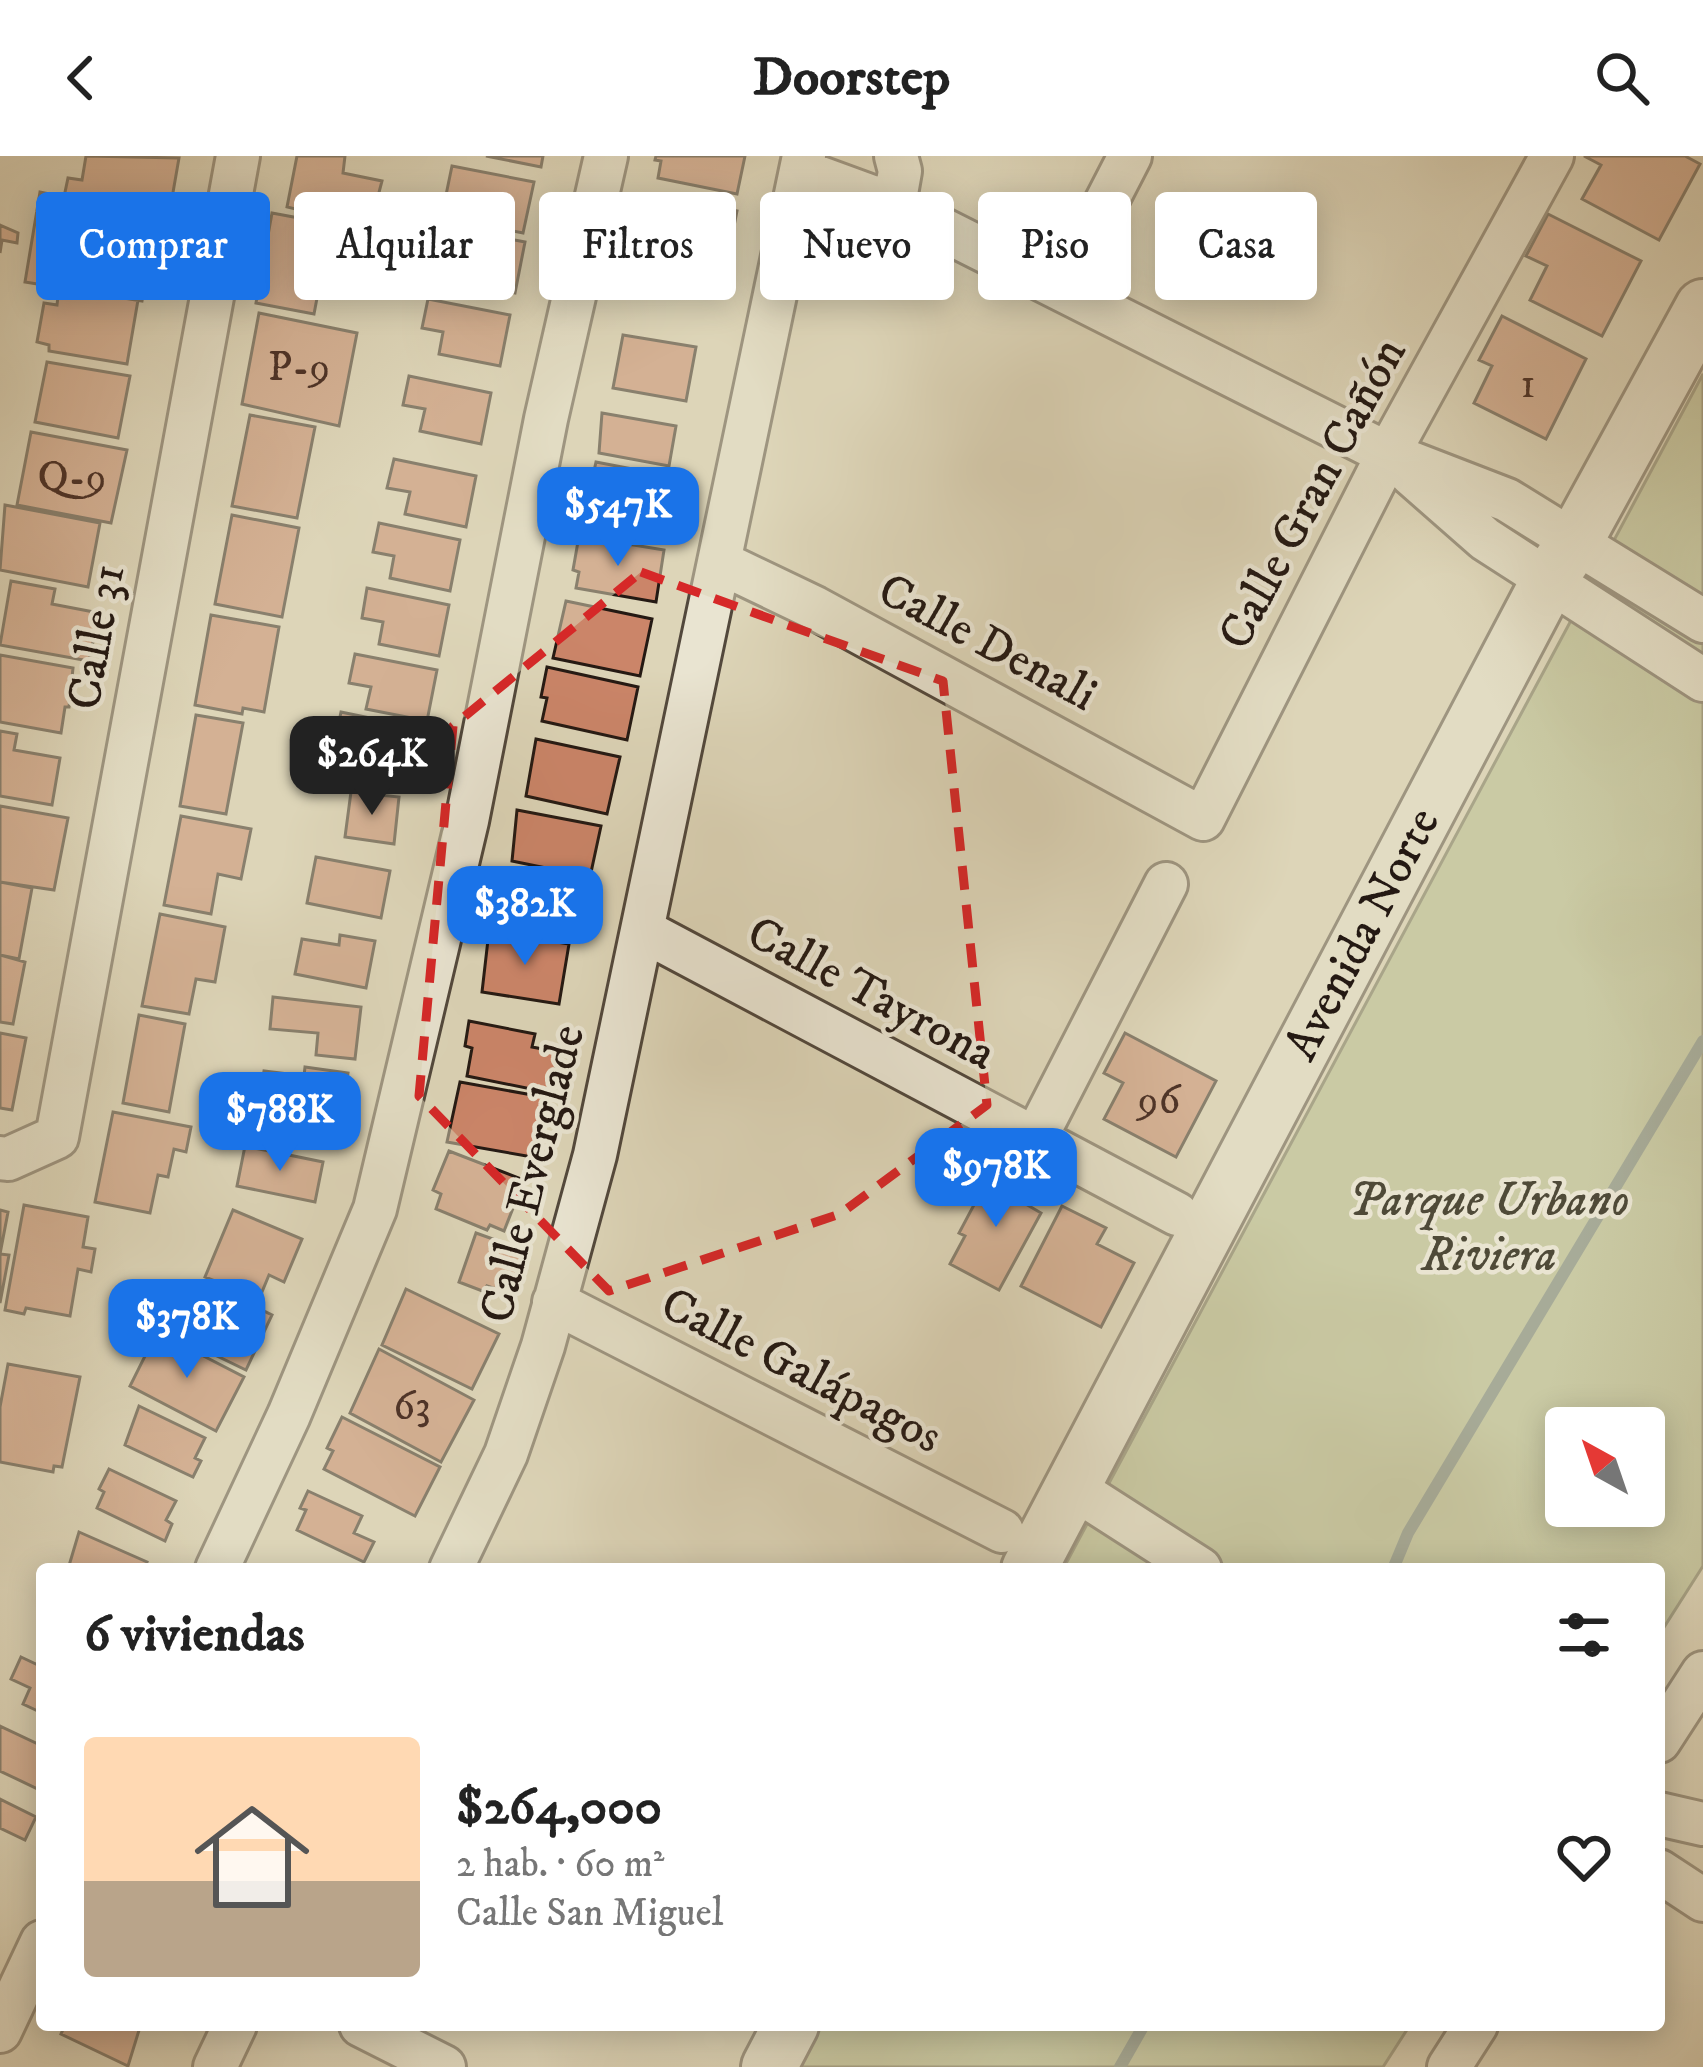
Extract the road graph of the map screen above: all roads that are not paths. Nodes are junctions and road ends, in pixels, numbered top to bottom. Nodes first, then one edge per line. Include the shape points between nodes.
1 (238, 156) edge
2 (606, 156) edge
3 (896, 156) edge
4 (1130, 156) edge
5 (1552, 156) edge
6 (803, 164) edge
7 (864, 192) edge
8 (896, 192) edge
9 (1111, 192) edge
10 (1086, 300) edge
11 (1703, 307) edge
12 (1388, 454) junction
13 (1563, 560) junction
14 (719, 562) junction
15 (1703, 621) edge
16 (1703, 680) edge
17 (1203, 819) joint
18 (1166, 884) dead end
19 (644, 932) junction
20 (1035, 1138) junction
21 (0, 1158) edge
22 (1177, 1214) dead end
23 (554, 1302) junction
24 (1072, 1486) junction
25 (1016, 1550) edge
26 (220, 1563) edge
27 (454, 1563) edge
28 (1191, 1563) edge
29 (1703, 1673) edge
30 (1665, 1732) edge
31 (1665, 1815) edge
32 (1703, 1824) edge
33 (1665, 1847) edge
34 (1703, 1867) edge
35 (1665, 1875) edge
36 (1703, 1900) edge
37 (36, 1955) edge
38 (0, 2031) edge
39 (232, 2031) edge
40 (373, 2031) edge
41 (788, 2031) edge
42 (1472, 2031) edge
43 (215, 2067) edge
44 (444, 2067) edge
45 (769, 2067) edge
46 (1449, 2067) edge

1 - 21 street, Calle 31 via 57,1137
2 - 26 street via 462,844 375,1209
3 - 8 street
4 - 9 street
5 - 12 street, Calle Gran Cañón
6 - 7 street
6 - 14 street, Calle Everglade
10 - 12 street
11 - 13 street, Avenida Norte
12 - 13 street via 1485,539
12 - 17 street, Calle Gran Cañón
13 - 15 street
13 - 16 street
13 - 24 street, Avenida Norte
14 - 17 street, Calle Denali
14 - 19 street, Calle Everglade
18 - 20 street
19 - 20 street, Calle Tayrona
19 - 23 street, Calle Everglade
20 - 22 street, Calle Tayrona
23 - 25 street, Calle Galápagos
23 - 27 street, Calle Everglade via 506,1454
24 - 25 street, Avenida Norte
24 - 28 street
29 - 30 street
31 - 32 street
33 - 34 street
35 - 36 street
37 - 38 street
39 - 43 street
40 - 44 street
41 - 45 street
42 - 46 street

